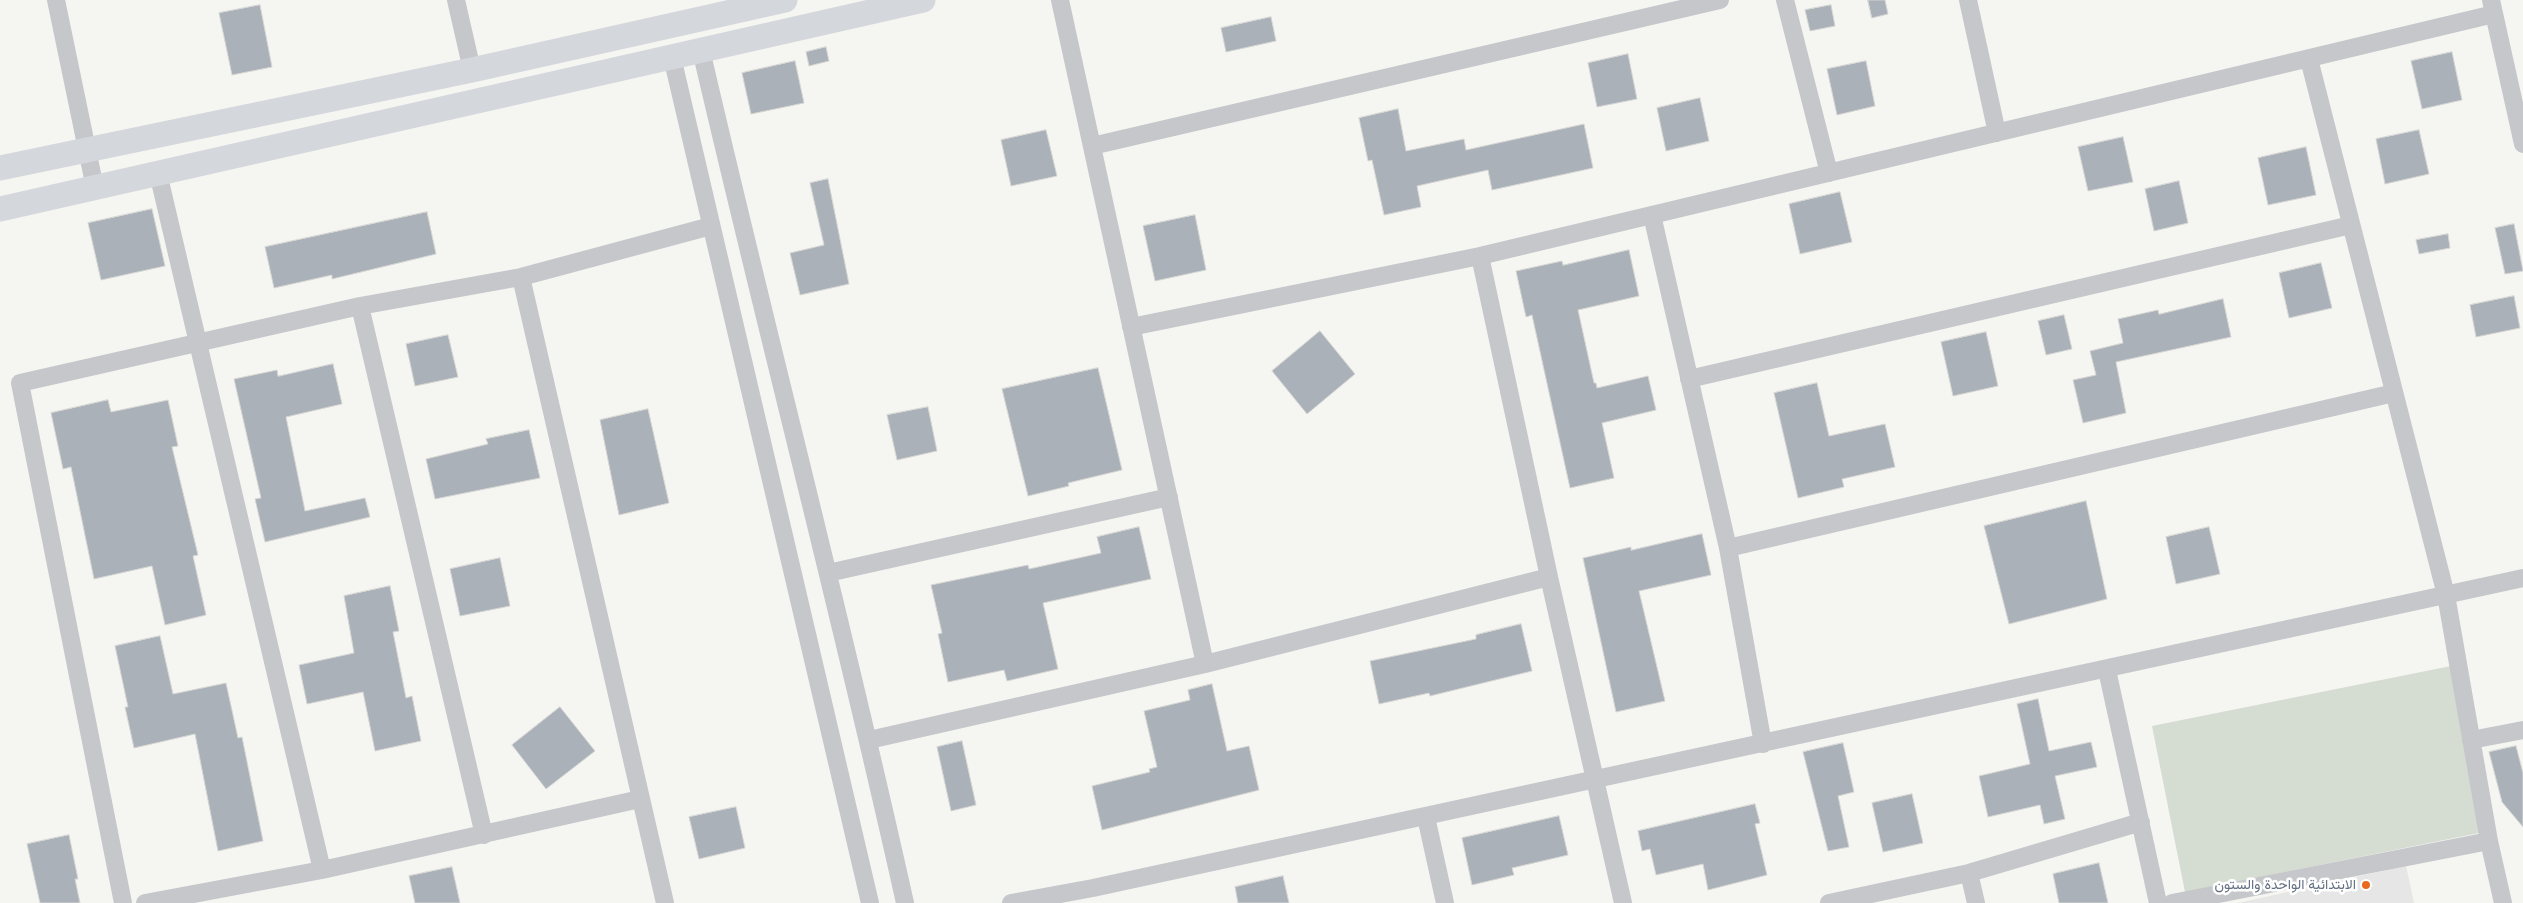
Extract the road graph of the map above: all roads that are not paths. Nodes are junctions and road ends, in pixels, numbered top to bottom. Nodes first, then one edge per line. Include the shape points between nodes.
1 (56, 0) edge
2 (456, 0) edge
3 (785, 0) edge
4 (923, 0) edge
5 (1060, 0) edge
6 (1720, 0) edge
7 (1784, 0) edge
8 (1968, 0) edge
9 (2493, 7) edge
10 (701, 50) junction
11 (672, 57) junction
12 (2309, 59) junction
13 (472, 70) junction
14 (1996, 133) junction
15 (2523, 144) edge
16 (1092, 146) junction
17 (88, 149) junction
18 (0, 168) edge
19 (1829, 173) junction
20 (158, 174) junction
21 (94, 188) junction
22 (0, 209) edge
23 (1652, 215) junction
24 (2351, 224) junction
25 (711, 226) junction
26 (1480, 256) junction
27 (521, 277) junction
28 (360, 306) junction
29 (1132, 327) junction
30 (196, 343) junction
31 (1689, 380) junction
32 (2394, 393) junction
33 (1169, 497) junction
34 (1728, 548) junction
35 (828, 573) junction
36 (1549, 576) junction
37 (2523, 578) edge
38 (2446, 595) junction
39 (1205, 664) junction
40 (2107, 670) junction
41 (2523, 730) edge
42 (869, 740) junction
43 (2471, 740) junction
44 (1763, 744) junction
45 (1596, 780) junction
46 (640, 799) junction
47 (1426, 816) junction
48 (2141, 822) junction
49 (484, 835) junction
50 (2489, 841) junction
51 (322, 870) junction
52 (1969, 873) junction
53 (1095, 896) edge
54 (123, 903) edge
55 (145, 903) edge
56 (665, 903) edge
57 (870, 903) edge
58 (905, 903) edge
59 (1011, 903) edge
60 (1445, 903) edge
61 (1623, 903) edge
62 (1829, 903) edge
63 (1976, 903) edge
64 (2158, 903) edge
65 (2172, 903) edge
66 (2503, 903) edge

1 - 17 street
2 - 13 street
3 - 13 street
4 - 10 street
5 - 16 street
6 - 16 street
7 - 19 street
8 - 14 street
9 - 12 street
9 - 15 street
10 - 11 street
10 - 35 street
11 - 20 street
11 - 25 street
12 - 14 street
12 - 24 street
13 - 17 street
14 - 19 street
16 - 29 street
17 - 18 street
17 - 21 street
19 - 23 street
20 - 21 street
20 - 30 street
21 - 22 street
23 - 26 street
23 - 31 street
24 - 31 street
24 - 32 street
25 - 27 street
25 - 57 street
26 - 29 street
26 - 36 street
27 - 28 street
27 - 46 street
28 - 30 street
28 - 49 street
29 - 33 street
30 - 51 street
30 - 54 street via 20,384
31 - 34 street
32 - 34 street
32 - 38 street
33 - 35 street
33 - 39 street
34 - 44 street
35 - 42 street
36 - 39 street
36 - 45 street
37 - 38 street
38 - 40 street
38 - 43 street
39 - 42 street
40 - 44 street
40 - 48 street
41 - 43 street
42 - 58 street
43 - 50 street
44 - 45 street
45 - 47 street
45 - 61 street
46 - 49 street
46 - 56 street
47 - 53 street
47 - 60 street
48 - 52 street
48 - 64 street
49 - 51 street
50 - 65 street
50 - 66 street
51 - 55 street
52 - 62 street
52 - 63 street
53 - 59 street

